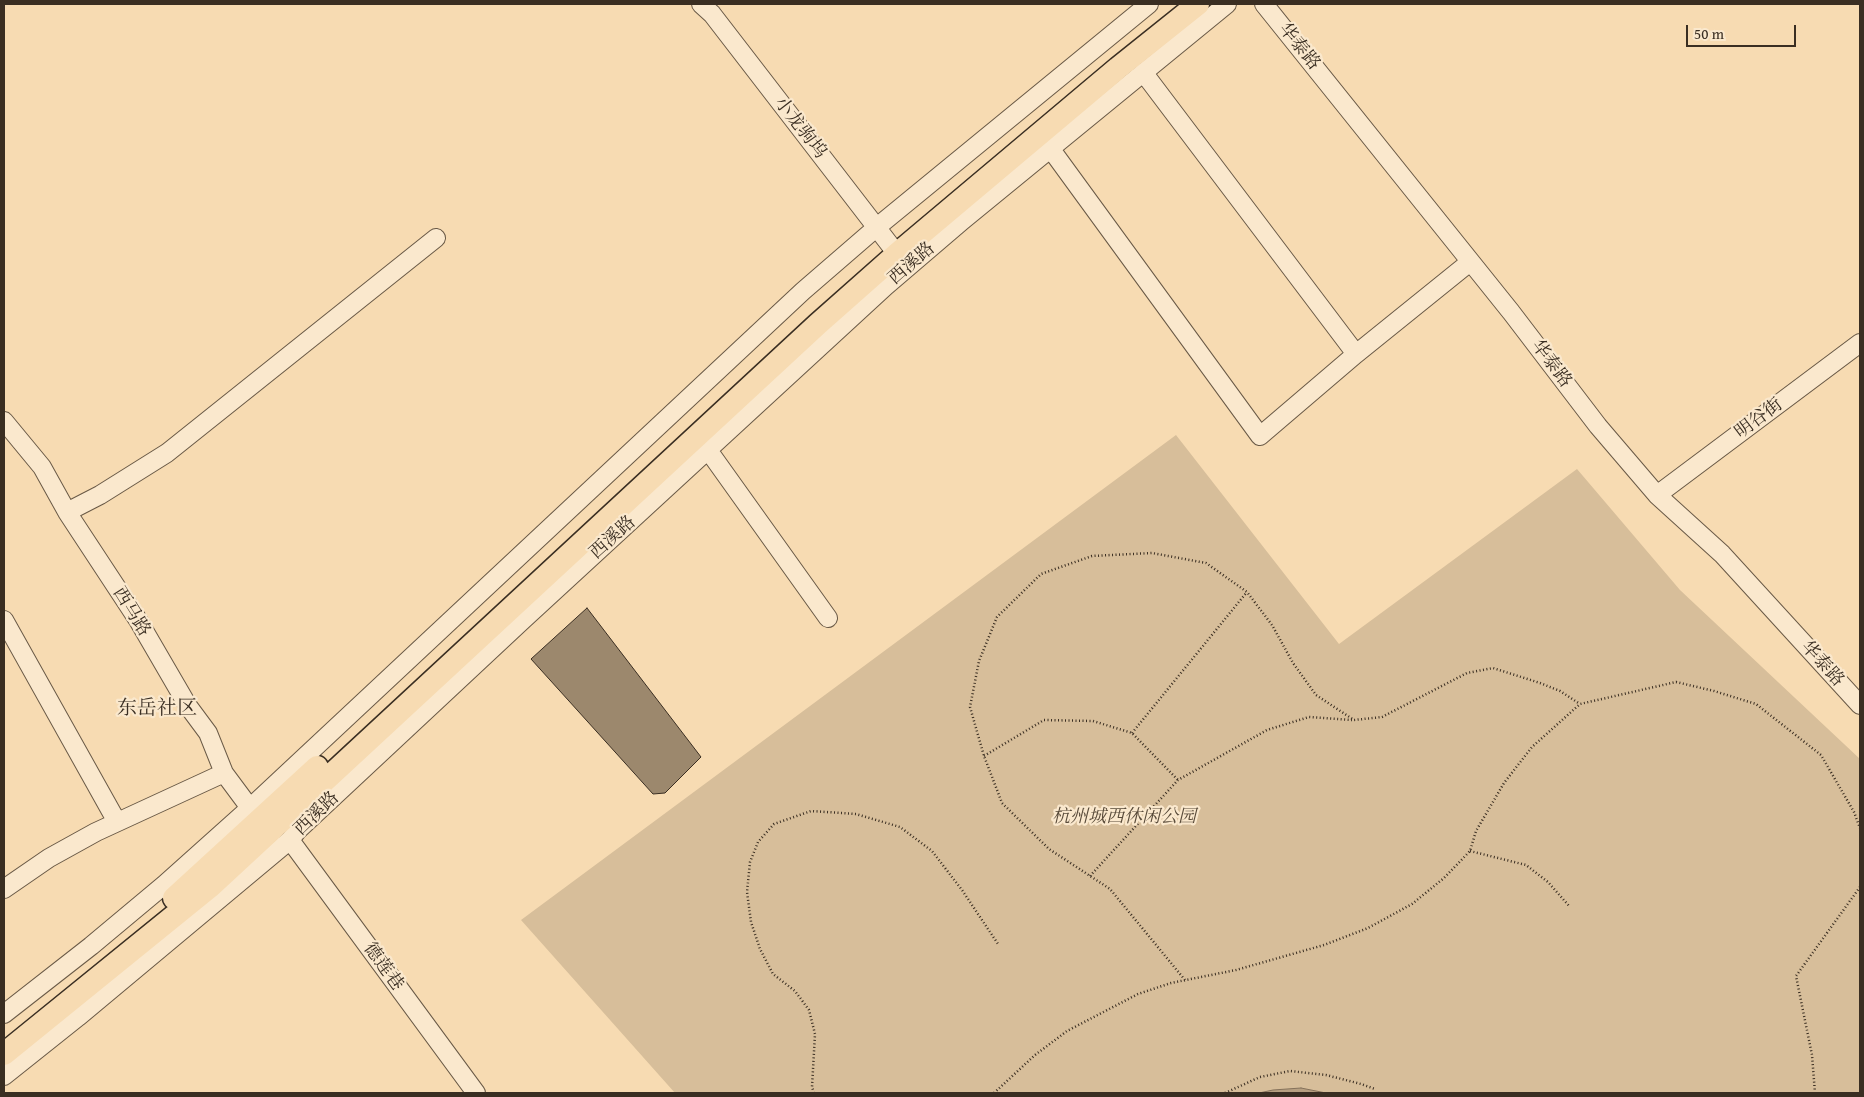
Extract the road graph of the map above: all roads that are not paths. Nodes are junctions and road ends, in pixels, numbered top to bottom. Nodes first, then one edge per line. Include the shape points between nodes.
1 (701, 4) edge
2 (1149, 4) edge
3 (1174, 4) edge
4 (1198, 4) edge
5 (1226, 4) edge
6 (1264, 4) edge
7 (1143, 72) junction
8 (1050, 148) junction
9 (436, 238) dead end
10 (888, 241) junction
11 (1470, 262) junction
12 (1860, 343) edge
13 (1356, 354) junction
14 (4, 421) edge
15 (708, 450) junction
16 (1657, 495) junction
17 (67, 512) junction
18 (828, 618) dead end
19 (4, 620) edge
20 (1860, 705) edge
21 (224, 773) junction
22 (250, 808) junction
23 (117, 822) junction
24 (290, 840) junction
25 (4, 889) edge
26 (4, 1014) edge
27 (4, 1035) edge
28 (4, 1054) edge
29 (4, 1076) edge
30 (476, 1093) edge

1 - 10 street, 小龙驹坞
2 - 10 street, 西溪路
3 - 10 main road, 西溪路
4 - 10 main road, 西溪路
5 - 7 street, 西溪路
6 - 11 street, 华泰路
7 - 8 street, 西溪路
7 - 13 street
8 - 13 street via 1260,436
8 - 15 street, 西溪路 via 886,286
9 - 17 street via 167,453
10 - 22 street, 西溪路 via 803,291
10 - 27 main road, 西溪路 via 193,881 137,930
10 - 28 main road, 西溪路 via 818,324 211,886
11 - 13 street
11 - 16 street, 华泰路 via 1598,426
12 - 16 street, 明谷街
14 - 17 street, 西马路 via 42,467
15 - 18 street
15 - 24 street, 西溪路
16 - 20 street, 华泰路 via 1722,554
17 - 21 street, 西马路 via 138,620 188,706 208,732
19 - 23 street
21 - 22 street, 西马路
21 - 23 street
22 - 26 street, 西溪路 via 164,885
23 - 25 street via 49,858
24 - 29 street, 西溪路
24 - 30 street, 德莲巷

